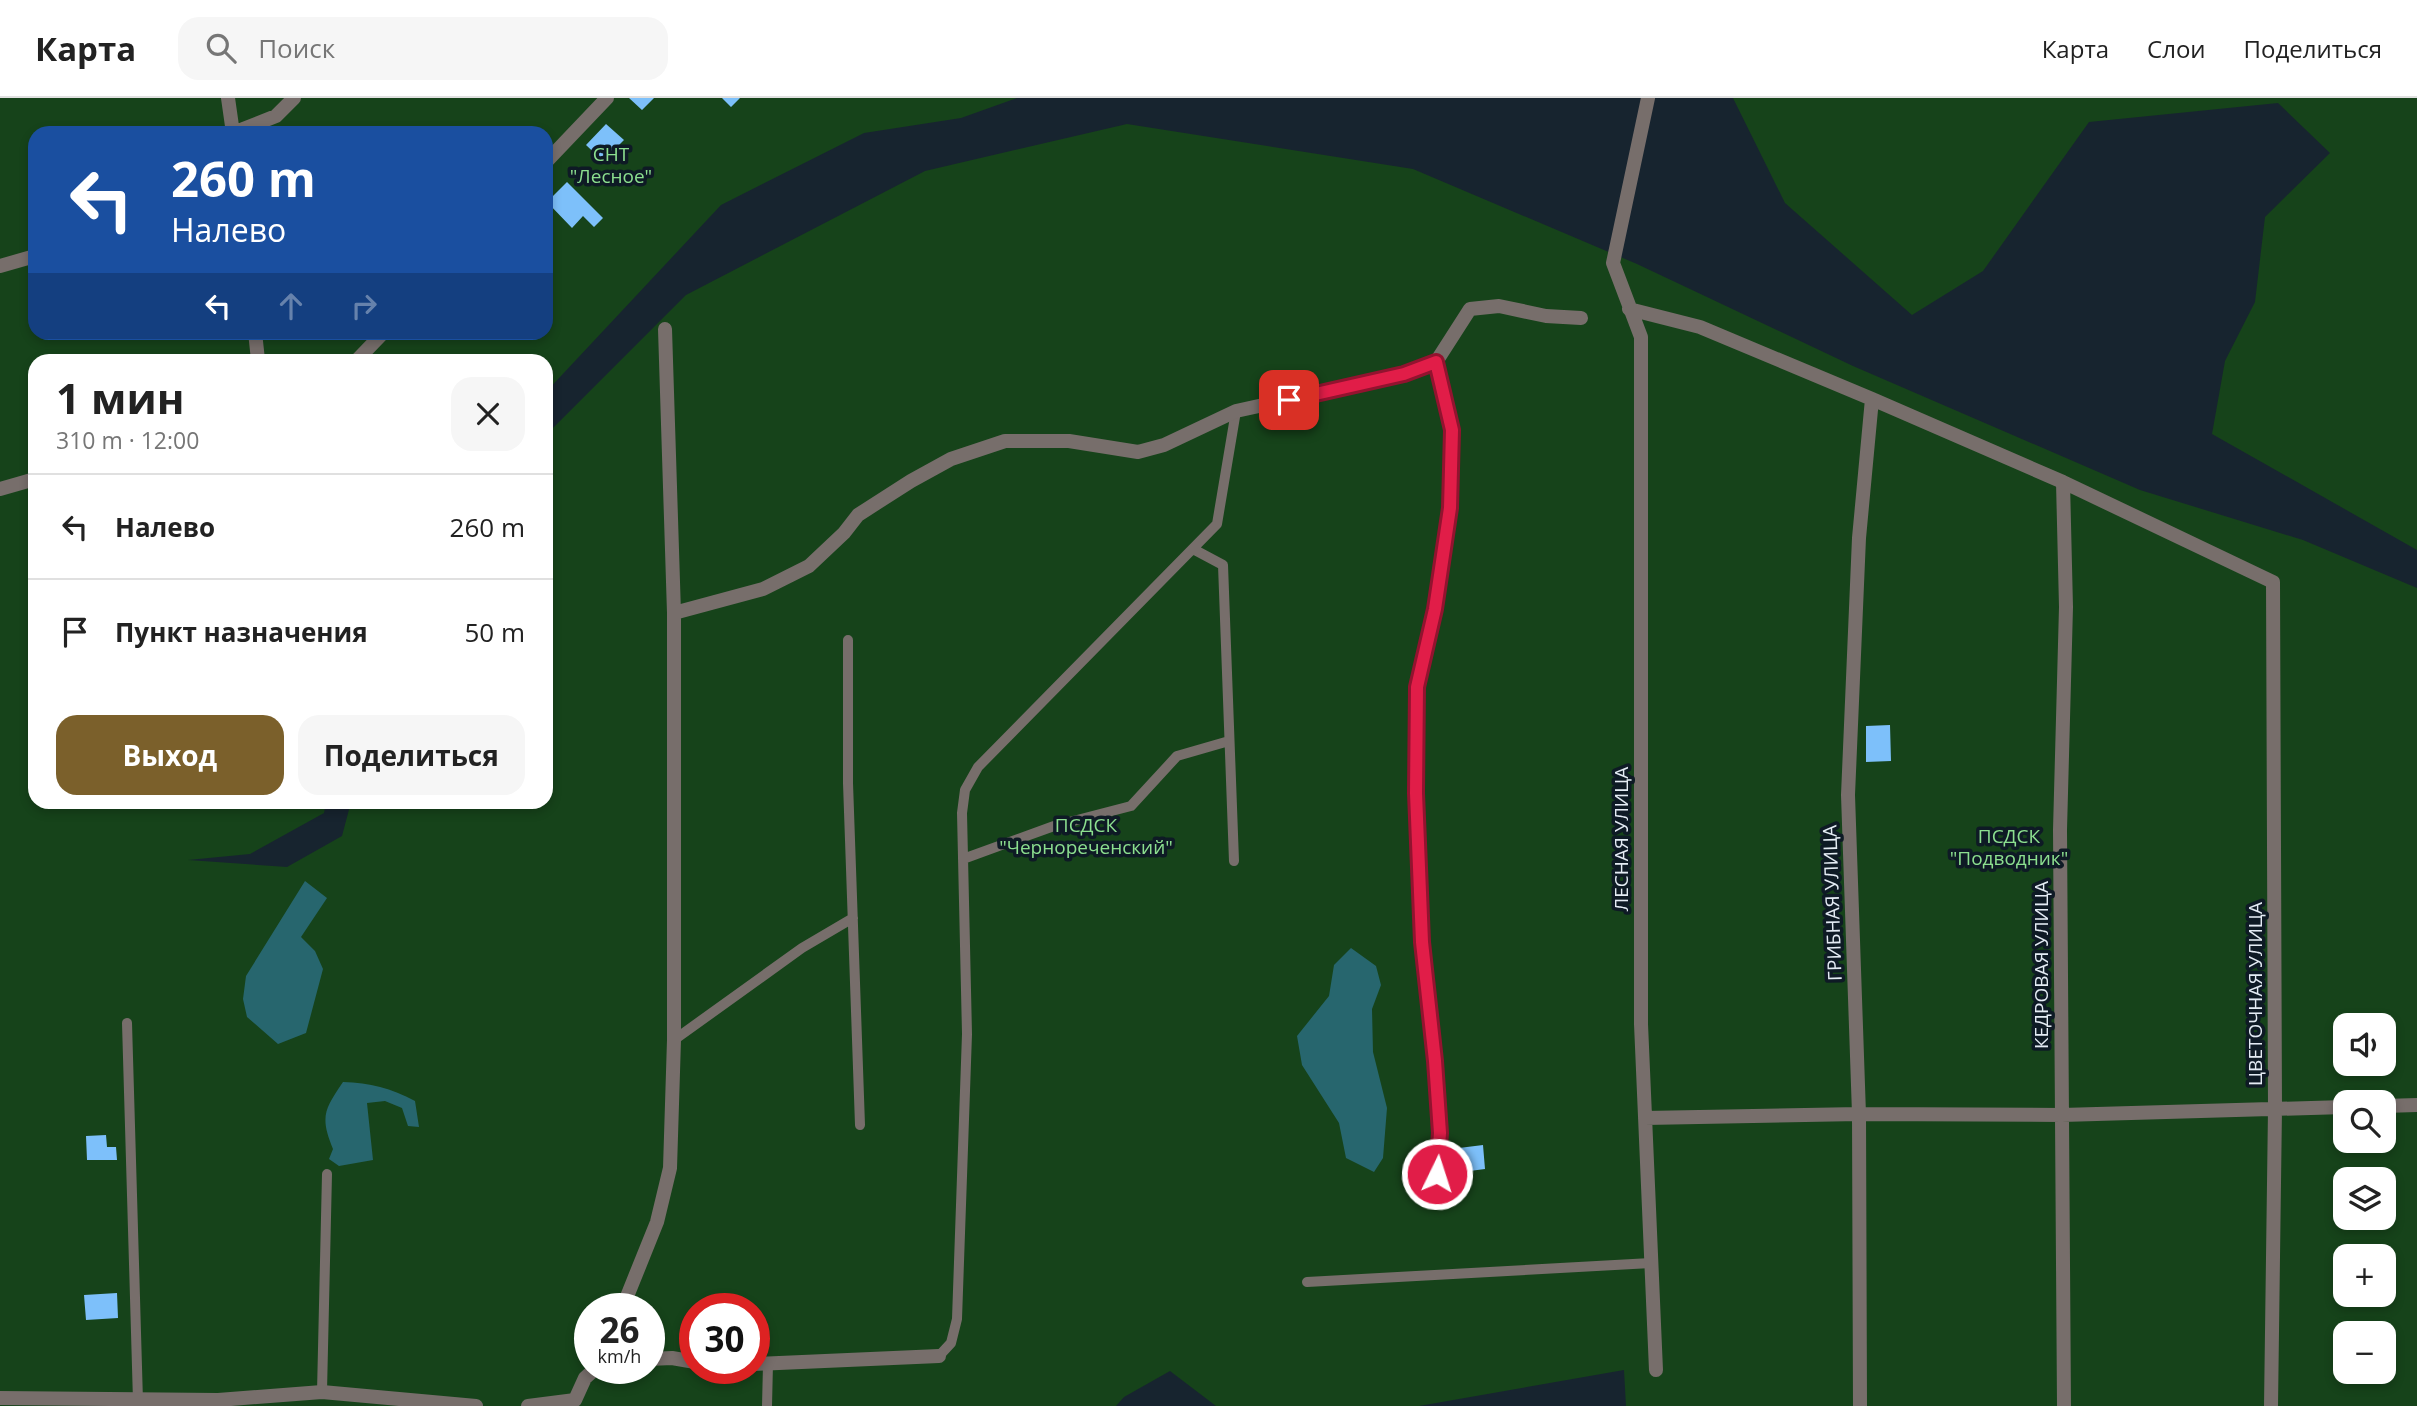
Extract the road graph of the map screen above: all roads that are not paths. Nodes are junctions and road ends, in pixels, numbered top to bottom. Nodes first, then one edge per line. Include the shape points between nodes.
1 (228, 98) edge
2 (294, 98) edge
3 (607, 98) edge
4 (1648, 98) edge
5 (232, 126) edge
6 (251, 126) edge
7 (553, 155) edge
8 (28, 258) edge
9 (0, 266) edge
10 (1629, 309) junction
11 (1581, 318) dead end
12 (665, 329) dead end
13 (376, 340) edge
14 (363, 354) edge
15 (1436, 362) junction
16 (1872, 399) junction
17 (1236, 411) junction
18 (28, 481) edge
19 (2063, 482) junction
20 (0, 489) edge
21 (1193, 549) junction
22 (674, 613) junction
23 (848, 640) dead end
24 (1229, 741) junction
25 (963, 859) junction
26 (1234, 862) dead end
27 (853, 918) junction
28 (127, 1023) dead end
29 (674, 1040) junction
30 (2417, 1105) edge
31 (2396, 1106) edge
32 (2333, 1107) edge
33 (2275, 1109) junction
34 (1860, 1114) junction
35 (2062, 1115) junction
36 (1646, 1118) junction
37 (860, 1125) dead end
38 (327, 1174) dead end
39 (1437, 1174) dead end
40 (1651, 1263) junction
41 (1307, 1282) dead end
42 (628, 1293) edge
43 (939, 1356) joint
44 (770, 1364) edge
45 (1656, 1370) dead end
46 (583, 1384) edge
47 (764, 1384) edge
48 (322, 1392) junction
49 (0, 1398) edge
50 (138, 1401) junction
51 (36, 1402) edge
52 (404, 1402) edge
53 (218, 1403) edge
54 (576, 1403) edge
55 (476, 1406) edge
56 (528, 1406) edge
57 (767, 1406) edge
58 (1860, 1406) edge
59 (2064, 1406) edge
60 (2271, 1406) edge

1 - 5 street
2 - 6 street via 276,116
3 - 7 street
4 - 10 street, ЛЕСНАЯ УЛИЦА via 1613,263
8 - 9 street
10 - 16 street via 1700,327
10 - 36 street, ЛЕСНАЯ УЛИЦА via 1641,337 1641,1024
11 - 15 street via 1499,306 1470,309
12 - 22 street
13 - 14 street
15 - 17 street via 1404,374
15 - 39 street via 1452,430 1450,508 1435,609 1417,687 1416,753 1422,942 1440,1133
16 - 19 street
16 - 34 street, ГРИБНАЯ УЛИЦА via 1859,538 1848,796
17 - 21 lane via 1217,524
17 - 22 street via 1164,445 1138,452 1069,441 1004,441 951,459 858,515 809,566 764,589
18 - 20 street
19 - 33 street, ЦВЕТОЧНАЯ УЛИЦА via 2273,582
19 - 35 street, КЕДРОВАЯ УЛИЦА
21 - 24 lane via 1223,565
21 - 25 lane via 978,767 965,790
22 - 29 street
23 - 27 lane
24 - 25 lane via 1177,756 1131,806 1054,826
24 - 26 lane
25 - 43 lane via 967,1034 957,1319 951,1343
27 - 29 lane via 802,948
27 - 37 lane
28 - 50 lane
29 - 42 street via 670,1168 657,1222
30 - 31 street
32 - 33 street
33 - 35 street
33 - 60 street, ЦВЕТОЧНАЯ УЛИЦА
34 - 35 street
34 - 36 street
34 - 58 street, ГРИБНАЯ УЛИЦА
35 - 59 street, КЕДРОВАЯ УЛИЦА
36 - 40 street, ЛЕСНАЯ УЛИЦА
38 - 48 lane
40 - 41 lane
40 - 45 street, ЛЕСНАЯ УЛИЦА
43 - 44 street
46 - 54 street
47 - 57 lane
48 - 52 street
48 - 53 street
49 - 51 street
50 - 51 street
50 - 53 street
52 - 55 street
54 - 56 street

